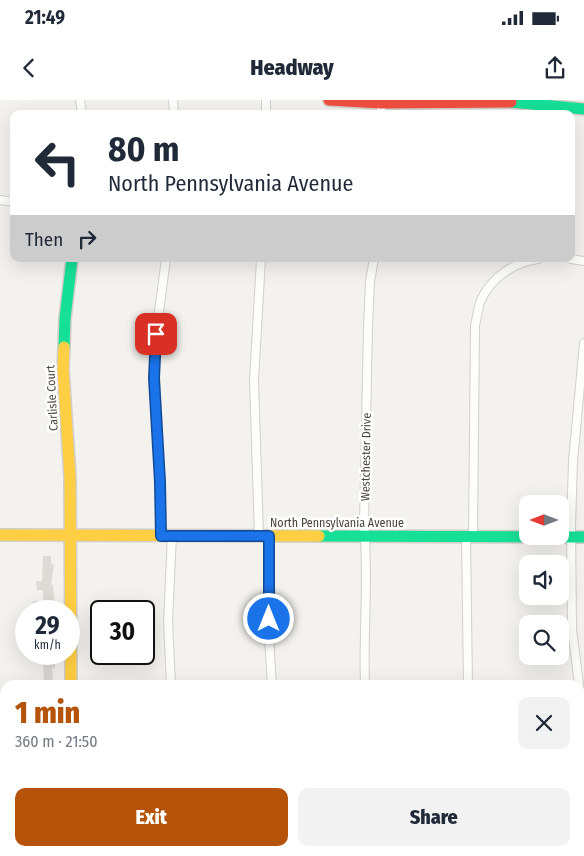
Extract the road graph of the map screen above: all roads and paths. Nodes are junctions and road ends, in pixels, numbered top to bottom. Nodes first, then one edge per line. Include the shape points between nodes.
1 (328, 100) edge
2 (347, 101) edge
3 (466, 101) edge
4 (540, 102) edge
5 (381, 108) edge
6 (584, 109) edge
7 (72, 262) edge
8 (166, 262) edge
9 (261, 262) edge
10 (373, 262) edge
11 (520, 262) edge
12 (584, 342) edge
13 (0, 535) edge
14 (70, 535) junction
15 (166, 536) junction
16 (264, 536) junction
17 (365, 537) junction
18 (469, 537) junction
19 (578, 537) edge
20 (72, 680) edge
21 (171, 680) edge
22 (272, 680) edge
23 (365, 680) edge
24 (468, 680) edge
25 (578, 680) edge

1 - 2 street
2 - 5 street
3 - 4 street
3 - 5 street
4 - 6 street
7 - 14 street, Carlisle Court via 63,369
8 - 15 street via 155,361
9 - 16 street via 254,380
10 - 17 street, Westchester Drive via 368,317
11 - 18 street via 501,274 482,298 475,326
12 - 19 street via 573,461
13 - 14 street, North Pennsylvania Avenue
14 - 15 street, North Pennsylvania Avenue
14 - 20 street, Carlisle Court
15 - 16 street, North Pennsylvania Avenue
15 - 21 street
16 - 17 street, North Pennsylvania Avenue
16 - 22 street
17 - 18 street, North Pennsylvania Avenue
17 - 23 street, Westchester Drive
18 - 19 street, North Pennsylvania Avenue
18 - 24 street
19 - 25 street via 572,629

